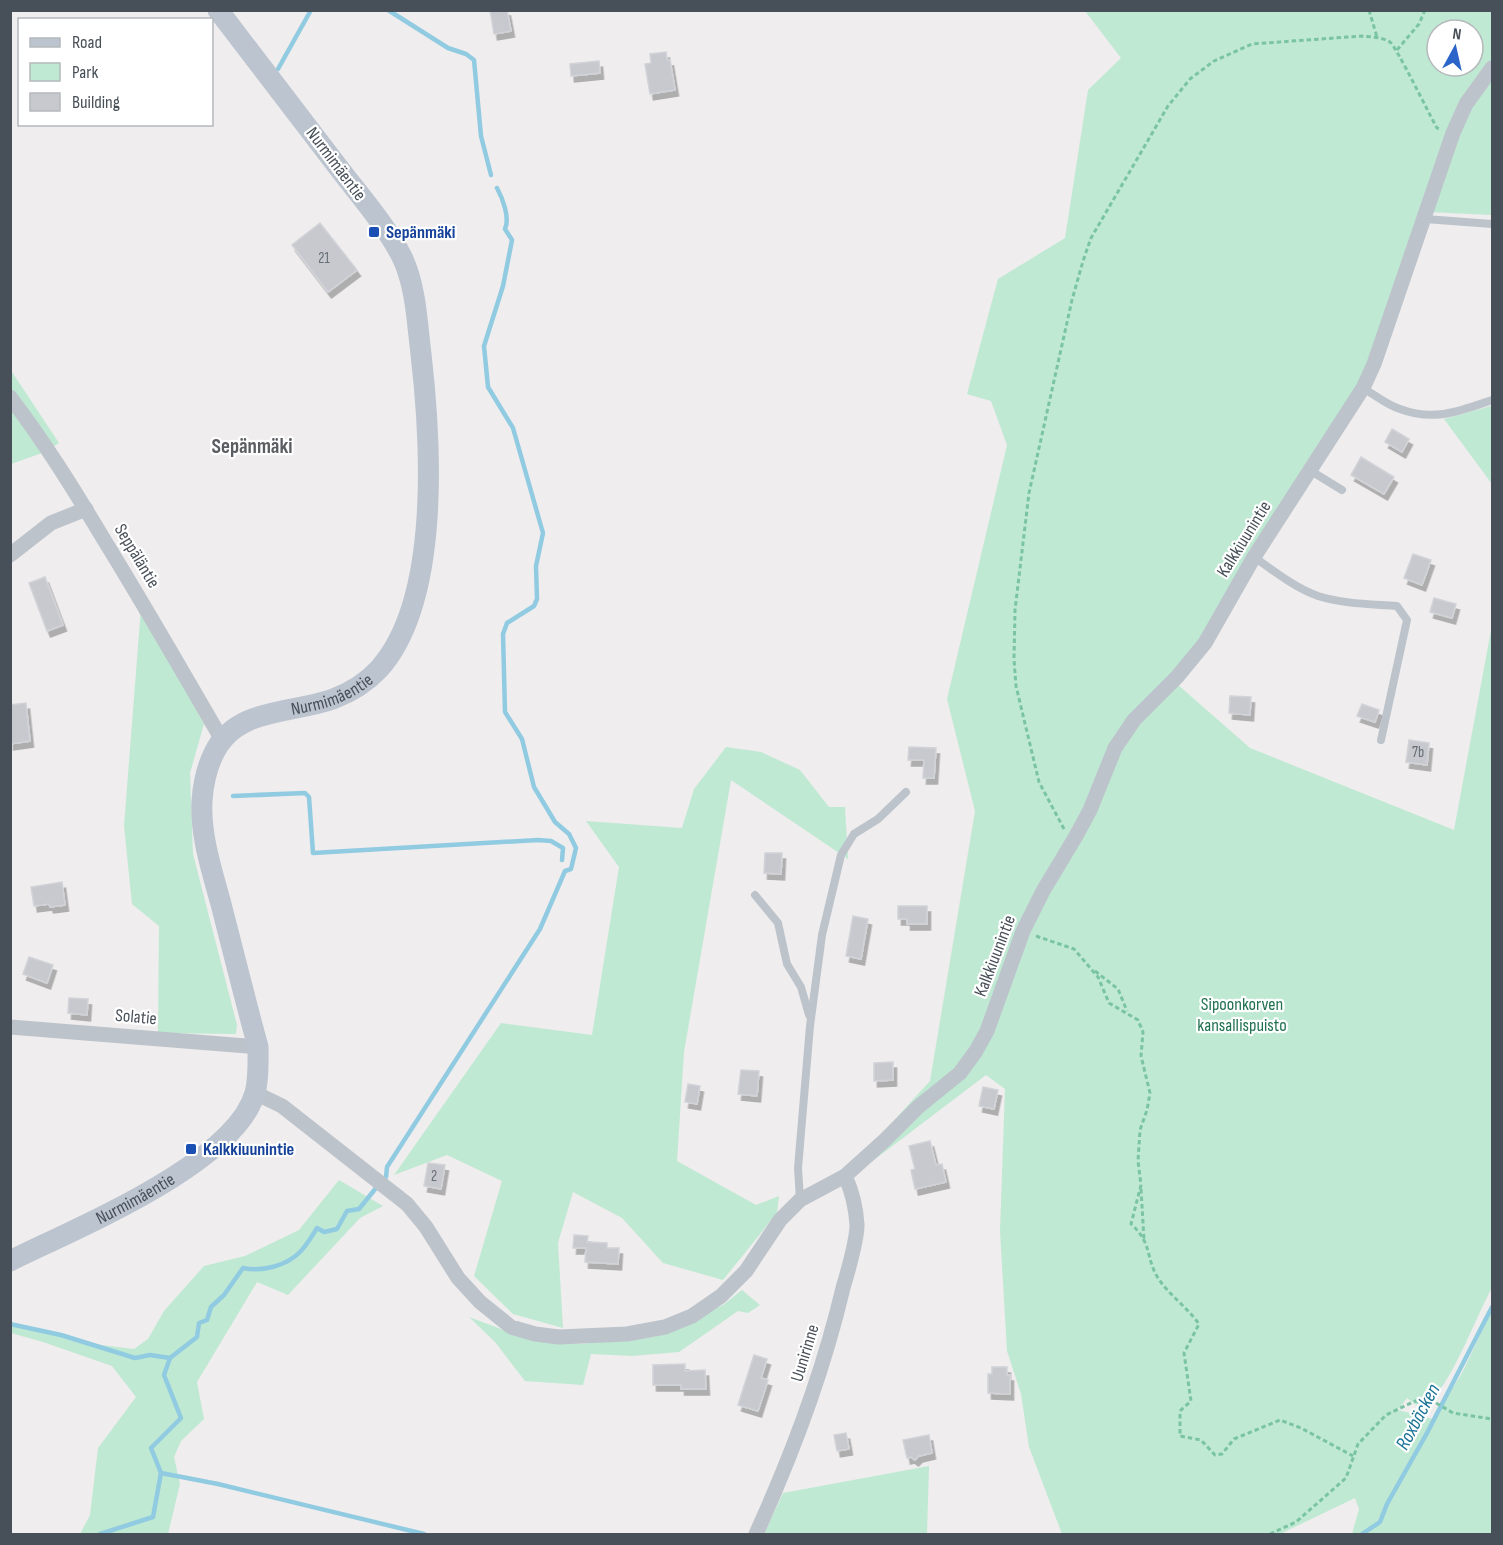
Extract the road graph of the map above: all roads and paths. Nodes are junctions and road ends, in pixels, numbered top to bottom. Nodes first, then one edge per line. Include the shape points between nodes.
1 (218, 10) edge
2 (1369, 10) edge
3 (1425, 10) edge
4 (1377, 37) junction
5 (1397, 50) junction
6 (1492, 68) edge
7 (1445, 131) dead end
8 (1425, 219) junction
9 (1492, 224) edge
10 (1363, 388) junction
11 (10, 397) edge
12 (1492, 400) edge
13 (1311, 471) junction
14 (1342, 490) dead end
15 (86, 509) junction
16 (10, 555) edge
17 (1254, 557) junction
18 (222, 740) junction
19 (1381, 741) dead end
20 (906, 792) dead end
21 (1065, 831) dead end
22 (755, 895) dead end
23 (1023, 931) junction
24 (1092, 969) junction
25 (1128, 1013) junction
26 (810, 1026) junction
27 (10, 1027) edge
28 (258, 1047) junction
29 (255, 1093) junction
30 (845, 1176) junction
31 (1141, 1185) junction
32 (800, 1200) junction
33 (1144, 1240) junction
34 (10, 1261) edge
35 (1492, 1419) edge
36 (1353, 1456) junction
37 (756, 1534) edge
38 (1270, 1534) edge

1 - 18 street, Nurmimäentie via 403,258 415,302 428,414 428,493 421,573 409,617 394,651 376,672 351,691 332,700 268,713 246,722
2 - 4 path
3 - 5 path via 1419,24
4 - 5 path via 1391,42
4 - 21 path via 1252,44 1214,61 1190,79 1168,106 1091,238 1072,300 1029,493 1015,610 1018,696 1039,782
5 - 7 path via 1437,128
6 - 8 street, Kalkkiuunintie via 1466,104 1453,133
8 - 9 lane
8 - 10 street, Kalkkiuunintie
10 - 12 lane via 1398,409 1440,416
10 - 13 street, Kalkkiuunintie
11 - 15 street, Seppäläntie
13 - 14 lane
13 - 17 street, Kalkkiuunintie
15 - 16 street via 51,523
15 - 18 street, Seppäläntie
17 - 19 lane via 1317,596 1397,606 1404,614 1407,620
17 - 23 street, Kalkkiuunintie via 1205,643 1178,677 1134,720 1115,748 1090,810
18 - 28 street, Nurmimäentie via 206,777 202,816 207,851
20 - 26 lane via 878,819 854,834 841,855 822,935
22 - 26 lane via 777,923 787,964 801,987
23 - 24 path via 1074,949
23 - 30 street, Kalkkiuunintie via 976,1051 960,1073
24 - 25 path via 1118,988
24 - 25 path via 1110,1003
25 - 31 path via 1138,1020 1143,1032 1141,1056 1150,1093 1140,1130
26 - 32 lane via 798,1168
27 - 28 street, Solatie
28 - 29 street, Nurmimäentie
29 - 32 street, Kalkkiuunintie via 282,1106 407,1204 458,1278 480,1302 511,1327 535,1334 627,1334 665,1327 692,1316 721,1296 746,1271 780,1220
29 - 34 street, Nurmimäentie via 235,1129 194,1163 156,1188
30 - 32 street, Kalkkiuunintie
30 - 37 street, Uunirinne via 852,1191 857,1227 832,1337
31 - 33 path
31 - 33 path via 1131,1224
33 - 36 path via 1157,1277 1199,1324 1184,1353 1191,1401 1180,1411 1180,1436 1201,1440 1215,1455 1222,1454 1234,1439 1280,1420
35 - 36 path via 1454,1413 1437,1403 1415,1401 1386,1415 1358,1444
36 - 38 path via 1346,1478 1296,1522

